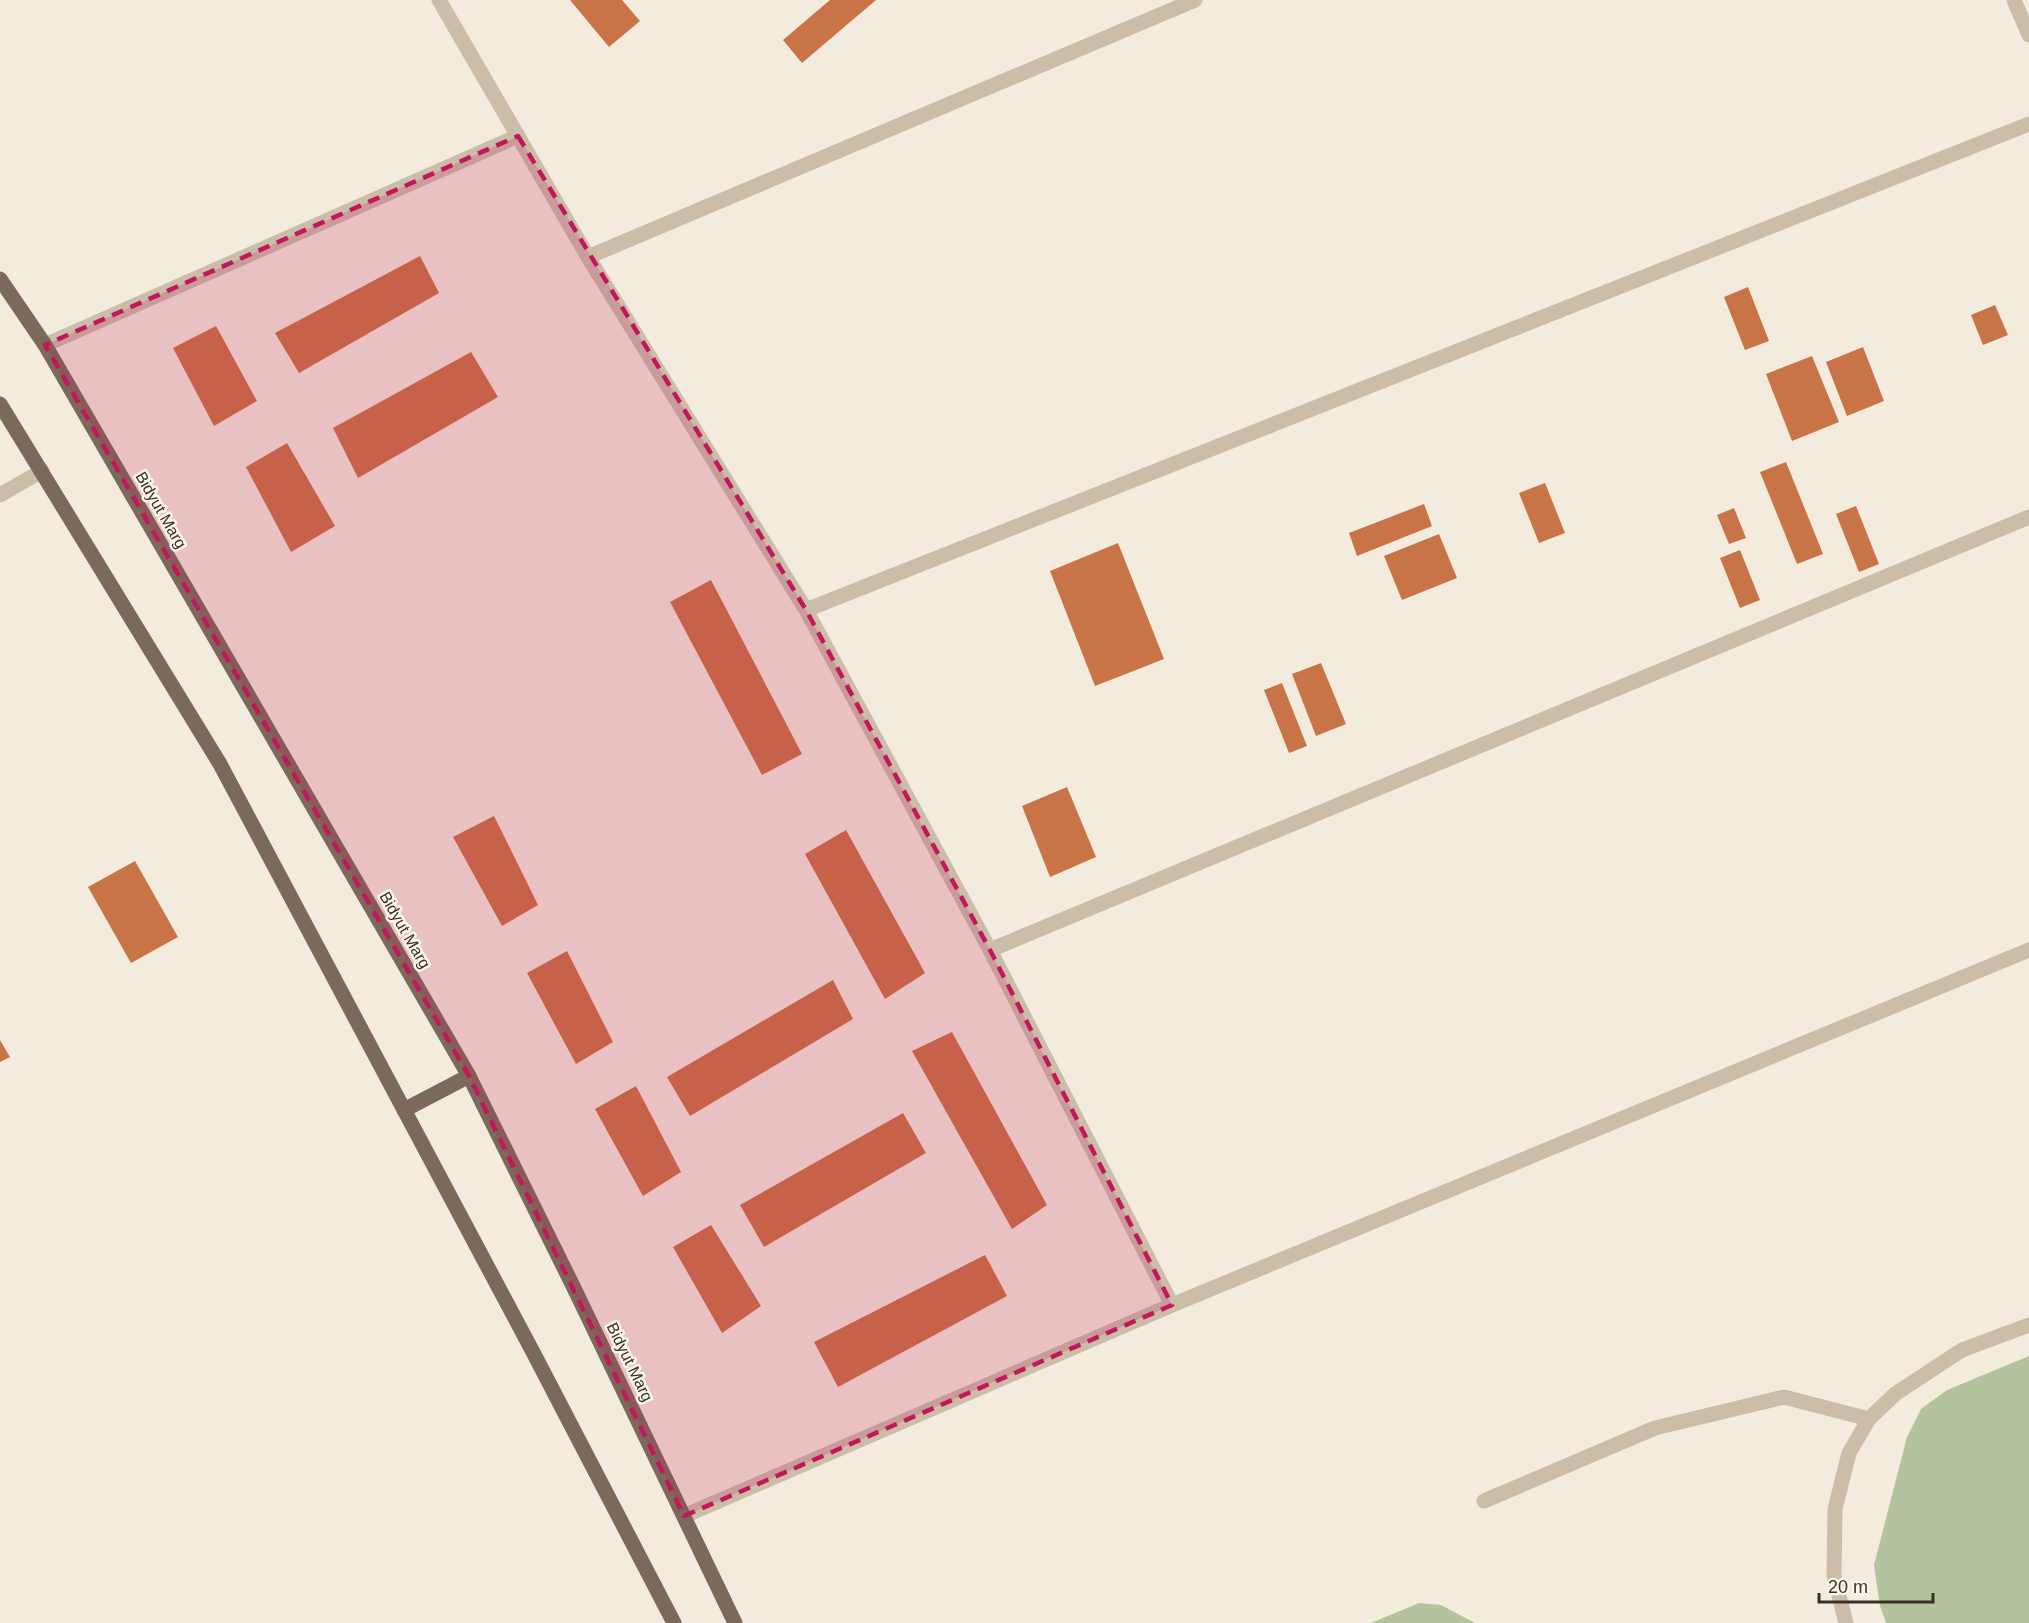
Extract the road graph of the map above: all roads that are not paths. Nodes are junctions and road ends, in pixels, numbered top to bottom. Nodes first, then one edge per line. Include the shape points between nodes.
1 (439, 0) edge
2 (1195, 0) edge
3 (2014, 0) edge
4 (2029, 35) edge
5 (2029, 124) edge
6 (518, 136) junction
7 (588, 257) junction
8 (0, 279) edge
9 (45, 345) junction
10 (0, 404) edge
11 (42, 471) junction
12 (0, 495) edge
13 (2029, 517) edge
14 (806, 610) junction
15 (990, 950) junction
16 (2029, 950) edge
17 (469, 1076) junction
18 (404, 1110) junction
19 (1172, 1305) junction
20 (2029, 1325) edge
21 (1869, 1419) junction
22 (1484, 1502) dead end
23 (684, 1516) junction
24 (674, 1623) edge
25 (735, 1623) edge
26 (1846, 1623) edge

1 - 6 street
2 - 7 street
3 - 4 street
5 - 14 street
6 - 7 street
6 - 9 street
7 - 14 street
8 - 9 main road, Bidyut Marg
9 - 17 main road, Bidyut Marg
10 - 11 main road
11 - 12 street
11 - 18 main road via 219,764
13 - 15 street
14 - 15 street
15 - 19 street
16 - 19 street
17 - 18 main road
17 - 23 main road, Bidyut Marg
18 - 24 main road
19 - 23 street
20 - 21 street via 1962,1350 1895,1394
21 - 22 street via 1784,1397 1655,1428
21 - 26 street via 1849,1453 1835,1509 1834,1576
23 - 25 main road, Bidyut Marg

